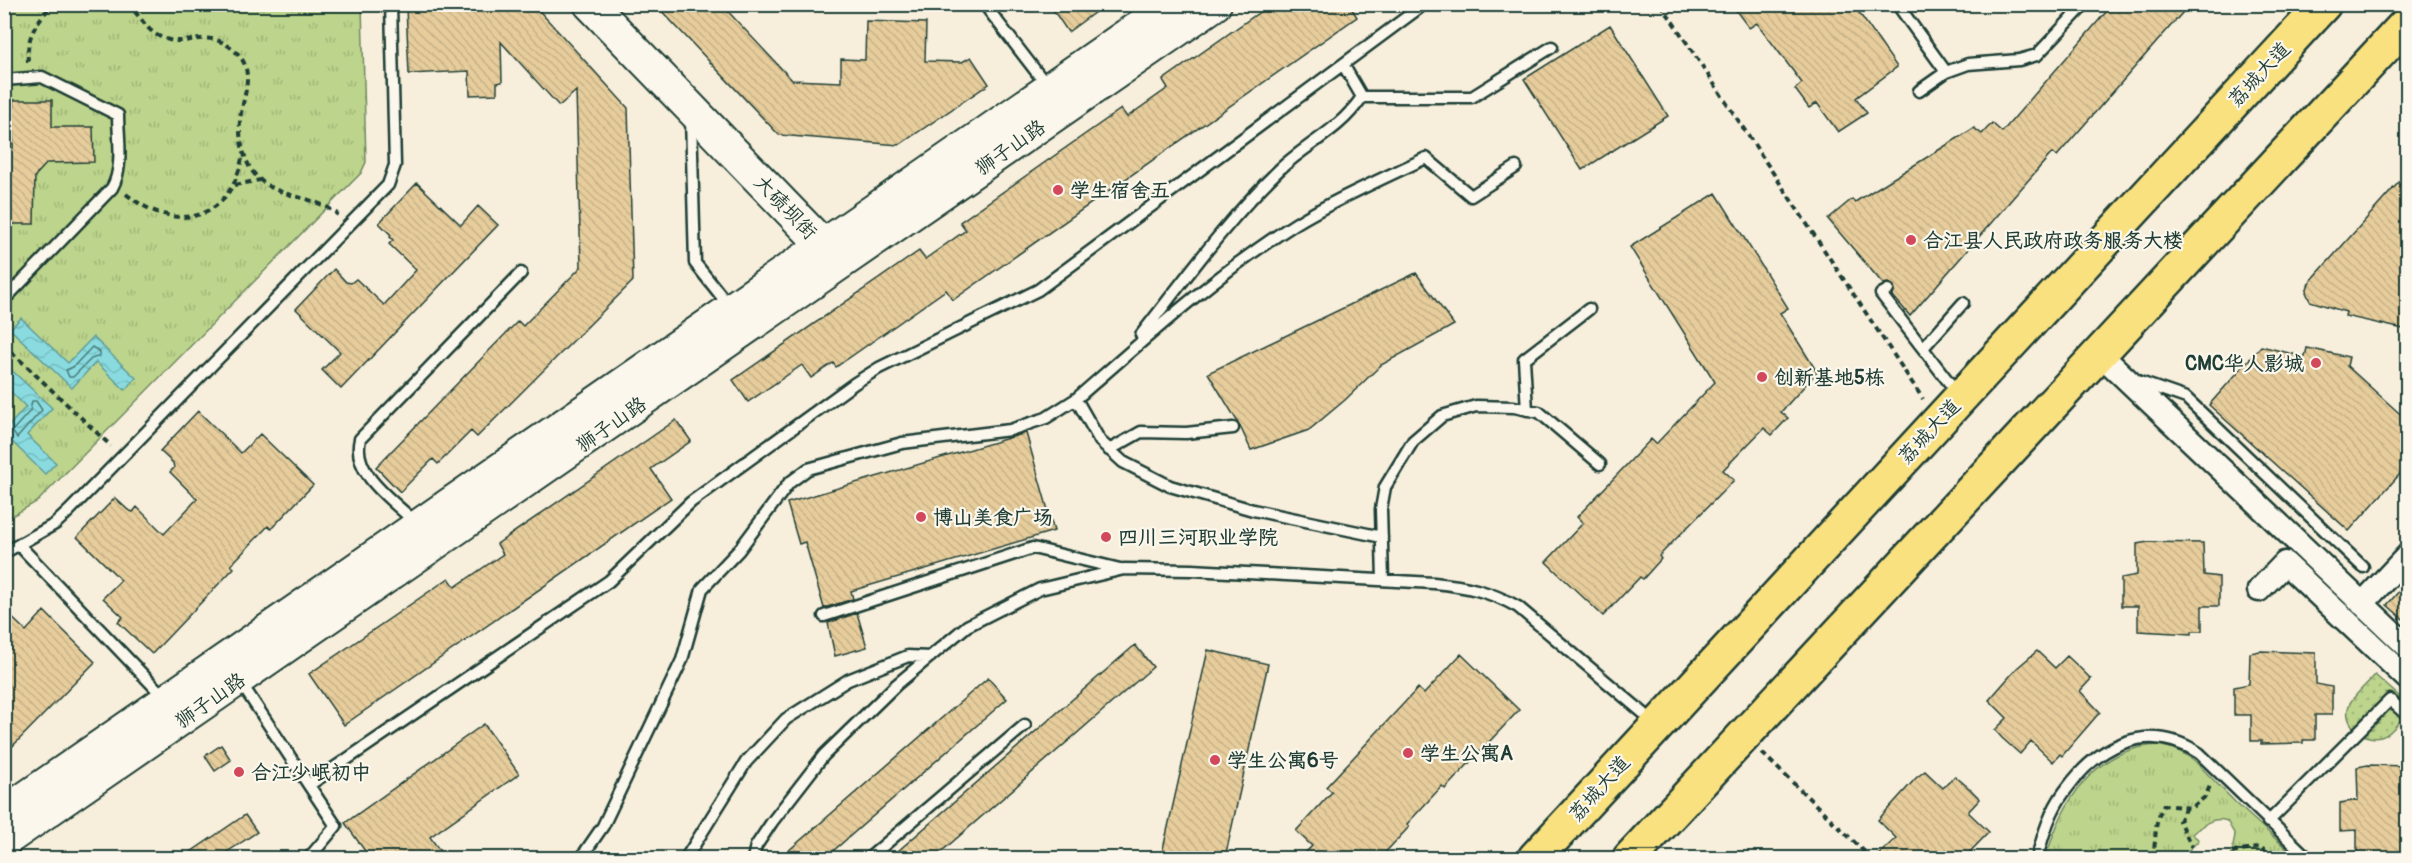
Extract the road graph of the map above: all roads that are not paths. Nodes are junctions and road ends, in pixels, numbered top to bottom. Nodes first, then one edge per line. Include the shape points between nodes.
1 (391, 4) edge
2 (590, 4) edge
3 (621, 4) edge
4 (984, 4) edge
5 (1172, 4) edge
6 (1215, 4) edge
7 (1417, 4) edge
8 (1897, 4) edge
9 (2085, 4) edge
10 (2324, 4) edge
11 (2408, 22) edge
12 (1552, 47) dead end
13 (1344, 66) junction
14 (1946, 72) junction
15 (4, 80) edge
16 (1919, 91) dead end
17 (1362, 97) junction
18 (1057, 99) junction
19 (690, 108) junction
20 (1516, 167) dead end
21 (838, 245) junction
22 (521, 273) dead end
23 (1888, 290) dead end
24 (4, 300) edge
25 (1963, 303) dead end
26 (1589, 309) dead end
27 (732, 310) junction
28 (1923, 348) junction
29 (1124, 357) junction
30 (2111, 365) junction
31 (1960, 397) junction
32 (1076, 399) junction
33 (1527, 410) junction
34 (1233, 428) dead end
35 (1109, 450) junction
36 (1600, 464) dead end
37 (428, 535) junction
38 (1382, 537) junction
39 (19, 545) junction
40 (4, 553) edge
41 (2408, 555) edge
42 (2363, 567) dead end
43 (1124, 569) junction
44 (1383, 580) junction
45 (2259, 590) dead end
46 (2362, 604) junction
47 (825, 616) dead end
48 (2408, 647) edge
49 (930, 657) junction
50 (232, 670) junction
51 (2408, 680) edge
52 (168, 700) junction
53 (2408, 716) edge
54 (1025, 725) dead end
55 (1657, 725) junction
56 (309, 785) junction
57 (4, 813) edge
58 (2268, 822) junction
59 (4, 841) edge
60 (309, 858) edge
61 (581, 858) edge
62 (686, 858) edge
63 (753, 858) edge
64 (869, 858) edge
65 (1535, 858) edge
66 (1630, 858) edge
67 (2037, 858) edge
68 (2308, 858) edge

1 - 39 lane via 395,165 388,185 55,524
2 - 19 street, 大碛坝街
3 - 21 street, 大碛坝街
4 - 18 lane
5 - 18 street, 狮子山路
6 - 18 street, 狮子山路
7 - 13 lane via 1419,8
8 - 14 lane
9 - 14 lane via 2037,55 1968,64
10 - 31 main road, 荔城大道
11 - 30 main road
12 - 17 lane via 1472,97
13 - 17 lane
13 - 56 lane via 1038,290 879,368 855,384 691,502 609,581
14 - 16 lane
15 - 24 lane via 42,77 118,115 119,170 114,185
17 - 29 lane via 1348,118 1281,169 1225,229
18 - 21 street, 狮子山路
19 - 21 street, 大碛坝街
19 - 27 lane via 694,263
20 - 29 lane via 1471,196 1426,158 1297,223 1177,311
21 - 27 street, 狮子山路
21 - 37 street, 狮子山路
22 - 37 lane via 360,439 361,466
23 - 28 lane via 1881,294
25 - 28 lane
26 - 33 lane via 1524,359
27 - 37 street, 狮子山路
28 - 31 lane
29 - 32 lane
30 - 42 lane via 2186,398
30 - 46 street
30 - 66 main road via 1744,736
31 - 55 main road, 荔城大道
32 - 35 lane
32 - 61 lane via 1046,418 1010,430 902,443 808,469 789,483 739,550 702,589 682,660 603,826
33 - 36 lane via 1539,412
33 - 38 lane via 1476,406 1442,416 1413,441 1385,487
34 - 35 lane via 1186,434 1140,432
35 - 38 lane via 1123,462 1170,486 1253,510
37 - 50 street, 狮子山路
38 - 44 lane
39 - 40 lane
39 - 52 lane
41 - 46 street
43 - 44 lane
43 - 47 lane via 1033,549
43 - 49 lane via 1040,589 968,626
44 - 55 lane via 1472,587 1494,593 1518,607
45 - 51 street via 2285,563
46 - 48 street
49 - 62 lane via 908,656 848,680 786,719 746,762
49 - 63 lane via 824,754 772,822
50 - 52 street, 狮子山路
50 - 56 lane
50 - 59 street, 狮子山路
52 - 57 street, 狮子山路
53 - 58 lane via 2390,700
54 - 64 lane
55 - 65 main road, 荔城大道
56 - 60 lane via 336,826
58 - 67 lane via 2199,753 2178,741 2145,737 2117,746 2081,772 2064,791
58 - 68 lane

